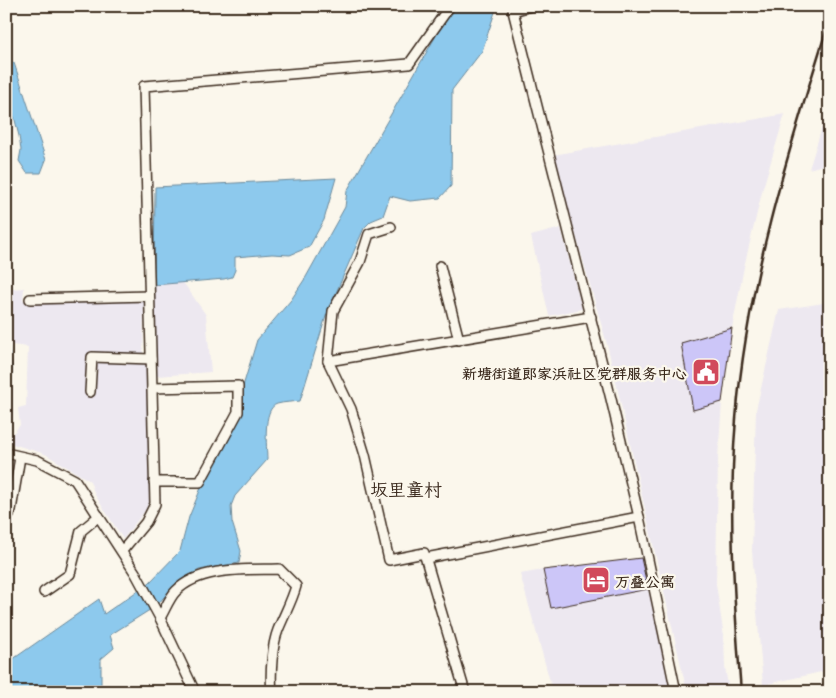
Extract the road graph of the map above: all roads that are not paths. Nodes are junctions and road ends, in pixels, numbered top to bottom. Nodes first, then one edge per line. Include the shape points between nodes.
1 (450, 6) edge
2 (531, 6) edge
3 (390, 227) dead end
4 (440, 266) dead end
5 (149, 296) junction
6 (30, 299) dead end
7 (591, 317) junction
8 (459, 340) junction
9 (151, 359) junction
10 (328, 361) junction
11 (152, 388) junction
12 (90, 392) dead end
13 (6, 453) edge
14 (20, 457) junction
15 (154, 482) junction
16 (99, 516) junction
17 (639, 517) junction
18 (6, 521) edge
19 (122, 551) junction
20 (426, 558) junction
21 (44, 592) dead end
22 (160, 618) junction
23 (195, 692) edge
24 (272, 692) edge
25 (465, 692) edge
26 (676, 692) edge

1 - 5 street via 409,64 144,86
2 - 7 street via 513,11
3 - 10 street via 369,234 360,262 333,311
4 - 8 street
5 - 6 street
5 - 9 street
7 - 8 street
7 - 17 street
8 - 10 street
9 - 11 street
9 - 12 street via 92,357
10 - 20 street via 351,409 390,560 424,553
11 - 15 street
11 - 15 street via 238,386 238,412 200,482
13 - 14 street
14 - 16 street via 37,460 75,480
14 - 18 street via 12,510
15 - 19 street via 155,504 146,522
16 - 19 street
16 - 21 street via 81,531 70,574
17 - 20 street
17 - 26 street
19 - 22 street
20 - 25 street
22 - 23 street
22 - 24 street via 175,592 194,579 218,572 279,569 296,586 277,632 270,675

